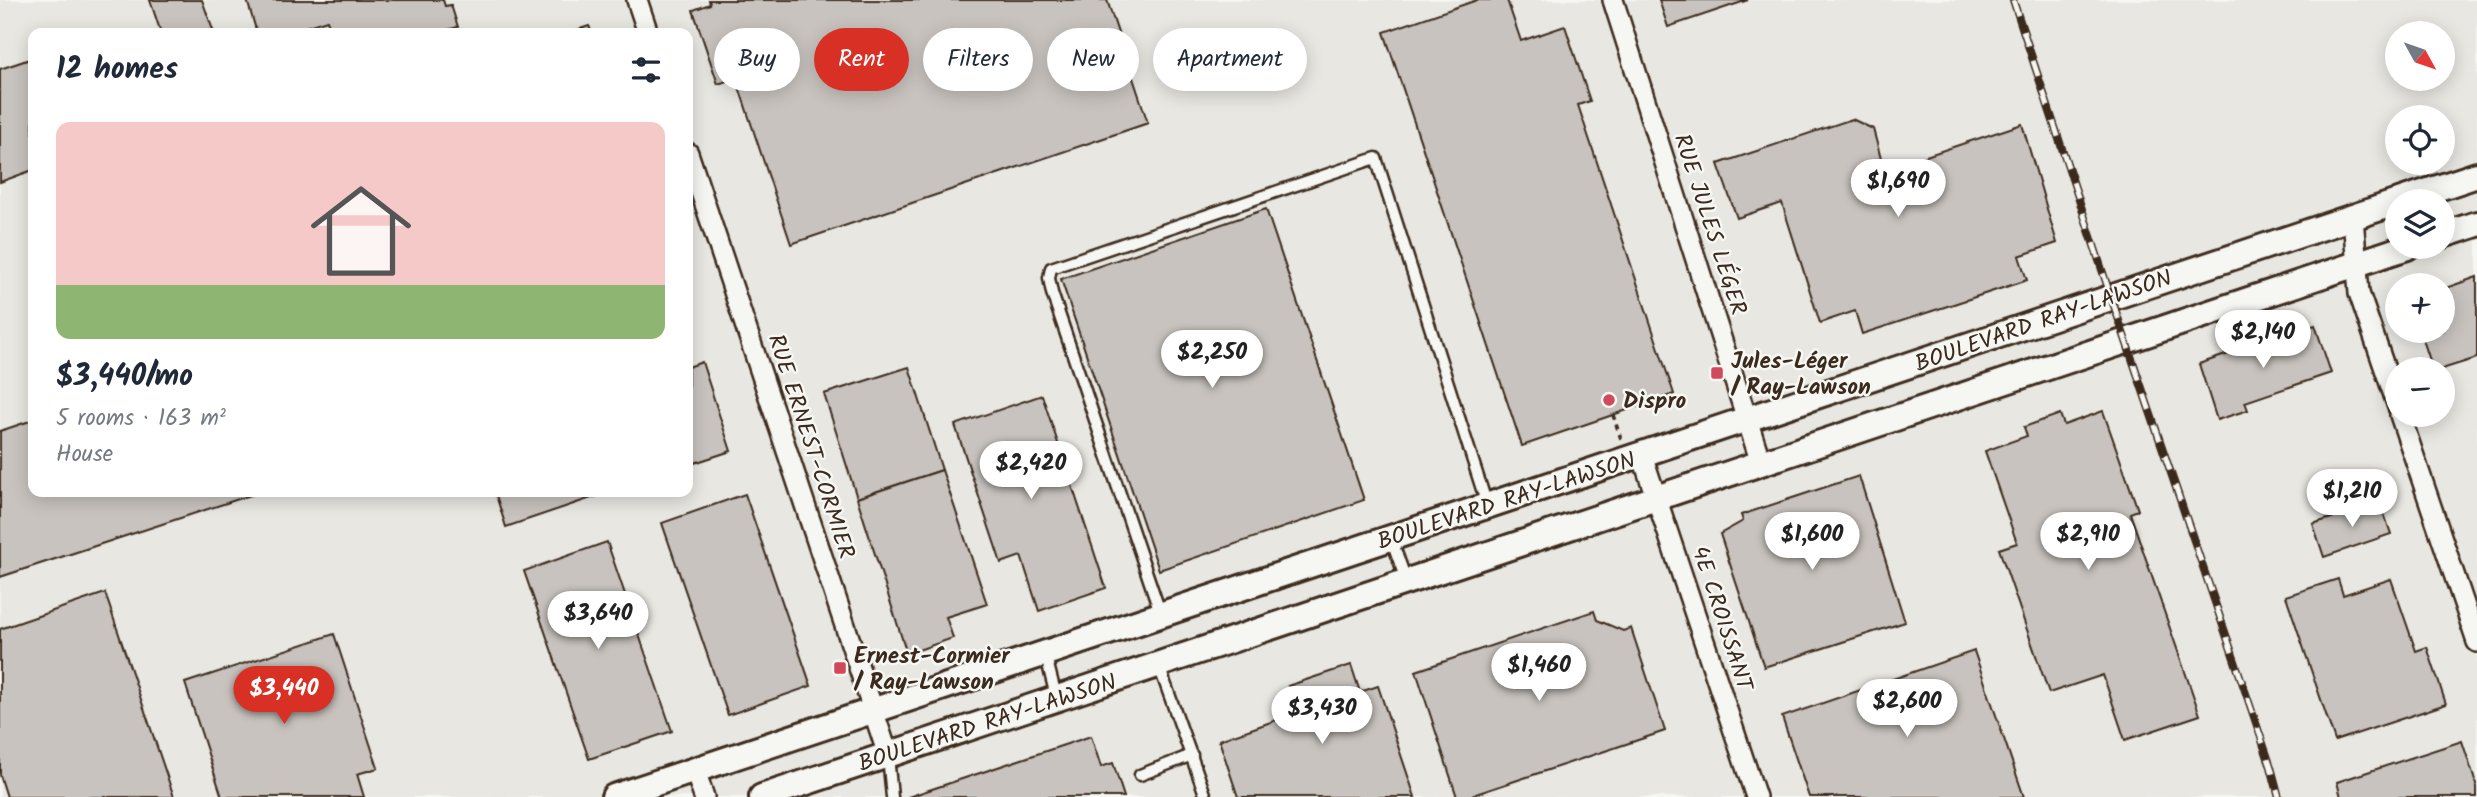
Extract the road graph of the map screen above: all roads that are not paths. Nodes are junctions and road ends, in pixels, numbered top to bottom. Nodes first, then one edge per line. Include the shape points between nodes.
1 (637, 0) edge
2 (1613, 0) edge
3 (646, 28) edge
4 (693, 168) edge
5 (2477, 175) edge
6 (2436, 189) edge
7 (2385, 206) edge
8 (2353, 216) junction
9 (2477, 224) edge
10 (2455, 231) edge
11 (2385, 254) edge
12 (2357, 263) junction
13 (2385, 369) edge
14 (1747, 419) junction
15 (2404, 427) edge
16 (1642, 455) junction
17 (1761, 463) junction
18 (1656, 498) junction
19 (1488, 506) junction
20 (1391, 537) junction
21 (1406, 582) junction
22 (1161, 613) junction
23 (2477, 642) edge
24 (1044, 653) junction
25 (1159, 666) junction
26 (1057, 699) junction
27 (874, 711) junction
28 (888, 755) junction
29 (1192, 755) junction
30 (695, 770) junction
31 (1140, 775) dead end
32 (1203, 796) edge
33 (614, 797) edge
34 (704, 797) edge
35 (762, 797) edge
36 (892, 797) edge
37 (1756, 797) edge

1 - 3 street
2 - 14 street, RUE JULES LÉGER
4 - 27 street, RUE ERNEST-CORMIER
5 - 6 street, BOULEVARD RAY-LAWSON
7 - 8 street, BOULEVARD RAY-LAWSON
8 - 12 street
8 - 14 street, BOULEVARD RAY-LAWSON
9 - 10 street
11 - 12 street, BOULEVARD RAY-LAWSON
12 - 13 street via 2359,293
12 - 17 street, BOULEVARD RAY-LAWSON
14 - 16 street, BOULEVARD RAY-LAWSON
14 - 17 street, RUE JULES LÉGER
15 - 23 street
16 - 18 street, 4E CROISSANT
16 - 19 street, BOULEVARD RAY-LAWSON
17 - 18 street, BOULEVARD RAY-LAWSON
18 - 21 street, BOULEVARD RAY-LAWSON
18 - 37 street, 4E CROISSANT
19 - 20 street, BOULEVARD RAY-LAWSON
19 - 22 lane via 1376,158 1051,268 1052,293
20 - 21 lane
20 - 22 street, BOULEVARD RAY-LAWSON
21 - 25 street, BOULEVARD RAY-LAWSON
22 - 24 street, BOULEVARD RAY-LAWSON
24 - 26 lane
24 - 27 street, BOULEVARD RAY-LAWSON
25 - 26 street, BOULEVARD RAY-LAWSON
25 - 29 lane
26 - 28 street, BOULEVARD RAY-LAWSON
27 - 28 street, RUE ERNEST-CORMIER
27 - 30 street, BOULEVARD RAY-LAWSON
28 - 35 street, BOULEVARD RAY-LAWSON
28 - 36 lane
29 - 31 lane
29 - 32 lane
30 - 33 street, BOULEVARD RAY-LAWSON
30 - 34 street

